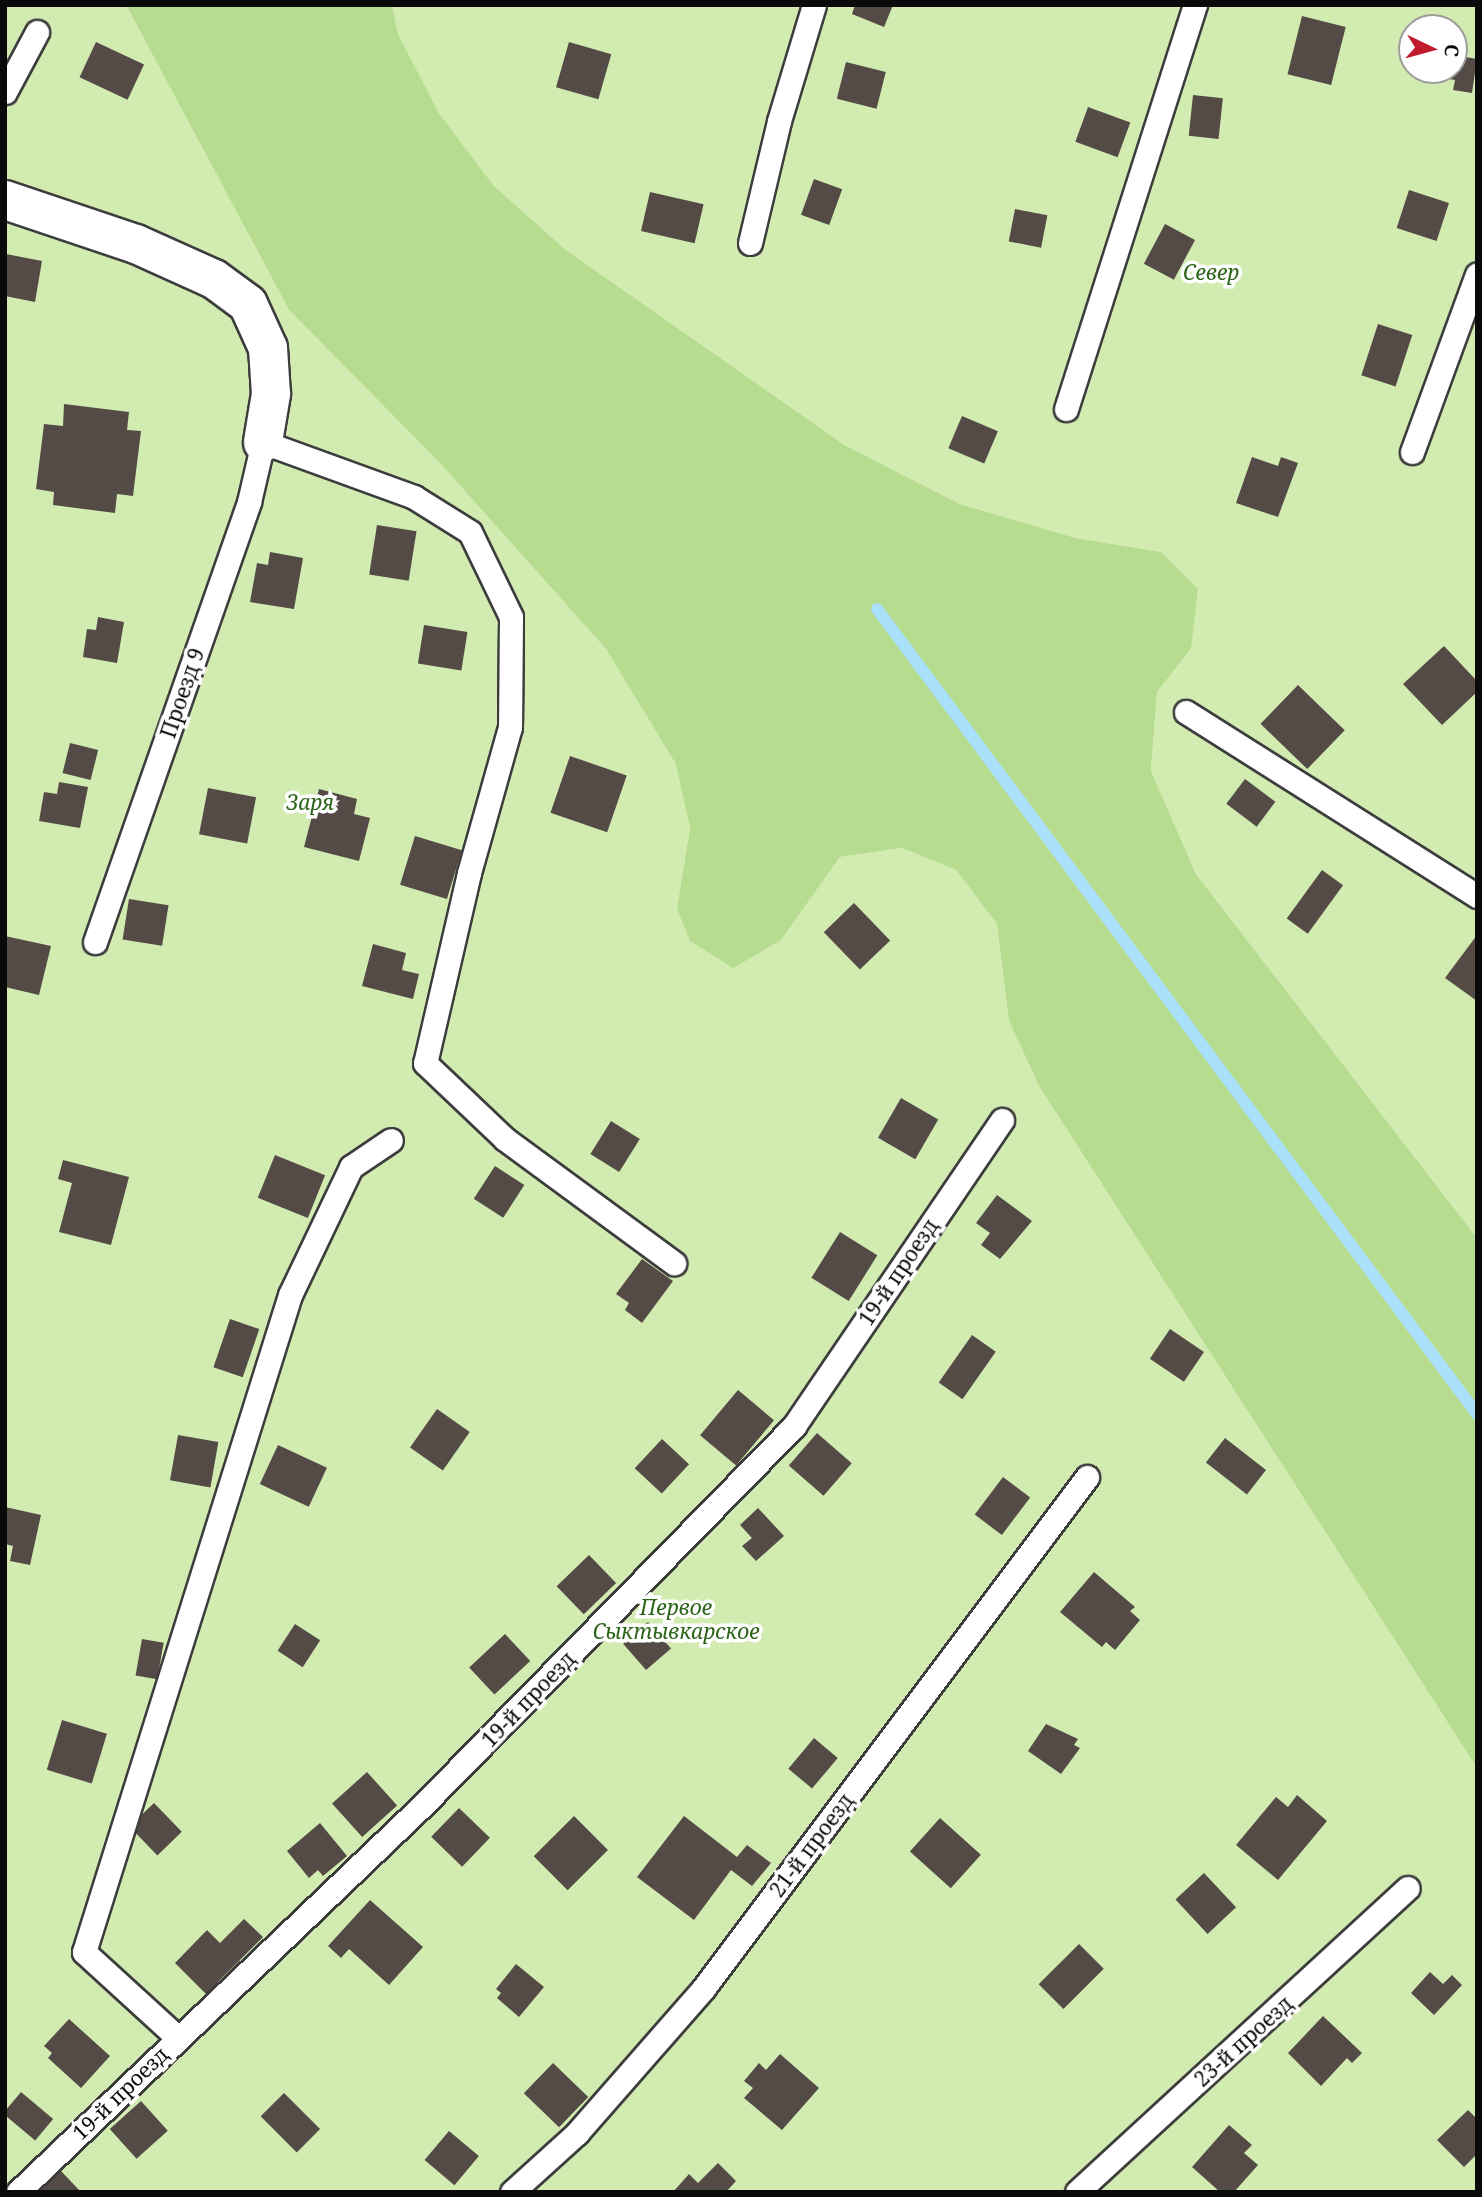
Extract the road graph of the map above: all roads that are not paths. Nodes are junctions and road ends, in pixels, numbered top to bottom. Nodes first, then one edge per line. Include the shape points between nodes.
1 (814, 5) edge
2 (1195, 5) edge
3 (37, 32) dead end
4 (5, 92) edge
5 (5, 200) edge
6 (750, 243) dead end
7 (1477, 274) edge
8 (1066, 408) dead end
9 (263, 442) junction
10 (1412, 452) dead end
11 (1186, 712) dead end
12 (1477, 896) edge
13 (95, 942) dead end
14 (1002, 1120) dead end
15 (391, 1140) dead end
16 (674, 1263) dead end
17 (1087, 1477) dead end
18 (1408, 1888) dead end
19 (177, 2037) junction
20 (18, 2192) edge
21 (512, 2192) edge
22 (1077, 2192) edge

1 - 6 lane via 779,121
2 - 8 lane
3 - 4 lane
5 - 9 street via 136,244 214,279 248,304 268,348 271,394
7 - 10 lane
9 - 13 lane, Проезд 9 via 249,502
9 - 16 lane via 414,496 470,532 511,617 510,727 468,873 425,1063 505,1139
11 - 12 lane
14 - 19 lane, 19-й проезд via 794,1426 424,1804
15 - 19 lane via 351,1167 290,1295 84,1952
17 - 21 lane, 21-й проезд via 703,1989 577,2133
18 - 22 lane, 23-й проезд
19 - 20 lane, 19-й проезд

